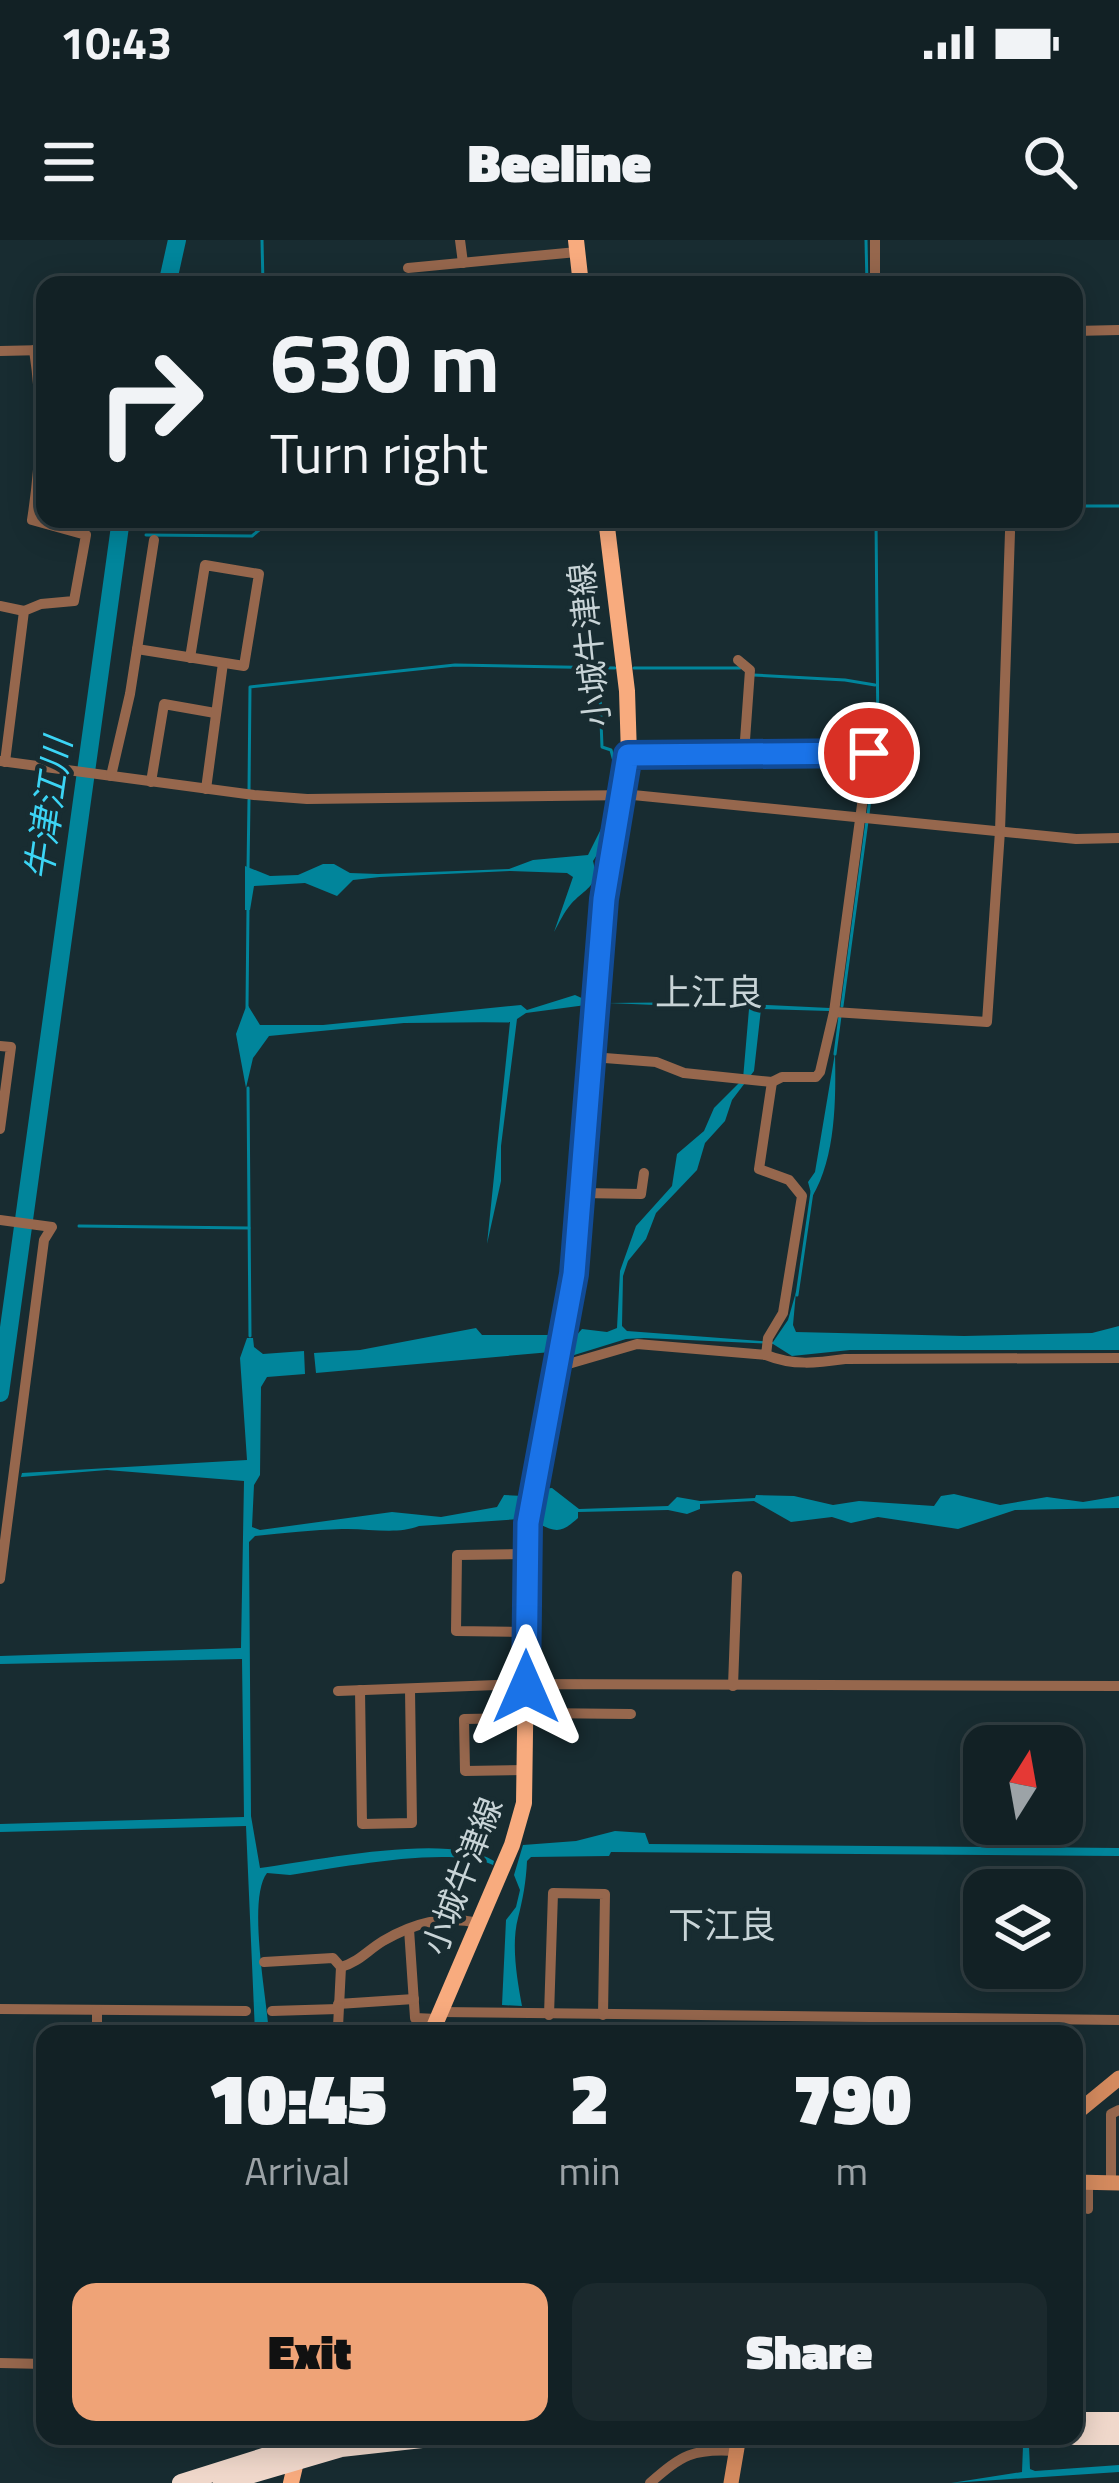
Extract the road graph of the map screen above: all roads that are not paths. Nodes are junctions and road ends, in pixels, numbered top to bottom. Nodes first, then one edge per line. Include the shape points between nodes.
1 (460, 240) edge
2 (875, 240) edge
3 (576, 246) edge
4 (463, 263) junction
5 (408, 268) dead end
6 (580, 276) edge
7 (875, 276) edge
8 (1119, 330) edge
9 (1083, 331) edge
10 (36, 350) edge
11 (0, 351) edge
12 (36, 494) edge
13 (36, 521) edge
14 (61, 528) edge
15 (607, 528) edge
16 (1010, 532) dead end
17 (154, 540) dead end
18 (0, 606) edge
19 (24, 611) junction
20 (137, 649) junction
21 (190, 658) junction
22 (738, 660) dead end
23 (223, 663) junction
24 (215, 713) junction
25 (744, 754) junction
26 (628, 755) junction
27 (2, 761) edge
28 (111, 776) junction
29 (151, 782) junction
30 (206, 789) junction
31 (614, 795) junction
32 (867, 818) junction
33 (1000, 832) junction
34 (1119, 838) edge
35 (840, 1012) junction
36 (0, 1046) edge
37 (592, 1057) junction
38 (772, 1082) junction
39 (0, 1129) edge
40 (644, 1172) dead end
41 (581, 1193) junction
42 (0, 1220) edge
43 (767, 1347) junction
44 (1119, 1358) edge
45 (557, 1366) junction
46 (526, 1554) junction
47 (737, 1576) dead end
48 (0, 1579) edge
49 (526, 1632) junction
50 (733, 1686) junction
51 (1119, 1686) edge
52 (526, 1687) junction
53 (338, 1690) dead end
54 (359, 1690) junction
55 (410, 1690) junction
56 (631, 1714) dead end
57 (526, 1718) junction
58 (527, 1770) junction
59 (478, 1923) junction
60 (410, 1929) junction
61 (264, 1962) dead end
62 (341, 1967) junction
63 (414, 1999) junction
64 (338, 2006) junction
65 (0, 2009) edge
66 (97, 2010) junction
67 (246, 2011) dead end
68 (272, 2011) dead end
69 (549, 2014) junction
70 (602, 2015) junction
71 (953, 2017) junction
72 (1009, 2018) junction
73 (1119, 2020) edge
74 (436, 2022) edge
75 (97, 2025) edge
76 (338, 2025) edge
77 (953, 2025) edge
78 (1009, 2025) edge
79 (1119, 2078) edge
80 (1083, 2107) edge
81 (1119, 2110) edge
82 (1083, 2182) edge
83 (1115, 2182) edge
84 (1083, 2190) edge
85 (1088, 2209) dead end
86 (0, 2363) edge
87 (36, 2364) edge
88 (1083, 2421) edge
89 (1119, 2421) edge
90 (1083, 2436) edge
91 (1119, 2436) edge
92 (367, 2445) edge
93 (724, 2445) edge
94 (737, 2445) edge
95 (300, 2446) edge
96 (181, 2483) edge
97 (222, 2483) edge
98 (291, 2483) edge
99 (650, 2483) edge
100 (731, 2483) edge

1 - 4 street
2 - 7 street
3 - 4 street
3 - 6 main road
4 - 5 street
8 - 9 street
10 - 11 street
12 - 13 street
14 - 19 street via 86,535 74,601
15 - 26 main road, 小城牛津線
16 - 33 street
17 - 20 street
18 - 19 street
19 - 27 street
20 - 21 street
20 - 28 street
21 - 23 street
21 - 23 street via 205,565 259,574 244,666
22 - 25 street via 750,675
23 - 24 street
24 - 29 street via 164,704
24 - 30 street
25 - 26 street
25 - 32 street via 869,753
26 - 31 main road, 小城牛津線
27 - 28 street
28 - 29 street
29 - 30 street
30 - 31 street via 307,799
31 - 32 street
31 - 37 main road, 小城牛津線
32 - 33 street
32 - 35 street
33 - 34 street
33 - 35 street via 986,1022
35 - 38 street via 816,1077
36 - 39 street via 11,1047
37 - 38 street
37 - 41 main road, 小城牛津線
38 - 43 street via 759,1169 789,1180 802,1196 783,1313
40 - 41 street via 641,1194
41 - 45 main road, 小城牛津線
42 - 48 street via 52,1227 44,1240
43 - 44 street via 782,1362 808,1364
43 - 45 street via 637,1344
45 - 46 main road, 小城牛津線
46 - 49 main road, 小城牛津線
46 - 49 street via 457,1555 456,1631
47 - 50 street
49 - 52 main road, 小城牛津線
50 - 51 street
50 - 52 street
52 - 55 street
52 - 57 main road, 小城牛津線
53 - 54 street
54 - 55 street
54 - 55 street via 362,1824 412,1823
56 - 57 street
57 - 58 main road, 小城牛津線
57 - 58 street via 464,1719 465,1771
58 - 59 main road, 小城牛津線 via 512,1845
59 - 60 street via 425,1920
59 - 74 main road, 小城牛津線
60 - 62 street
60 - 63 street
61 - 62 street via 333,1958
62 - 64 street
63 - 64 street
63 - 74 street via 415,2018
64 - 68 street
64 - 76 street
65 - 66 street
66 - 67 street
66 - 75 street
69 - 70 street
69 - 70 street via 553,1893 604,1894
69 - 74 street
70 - 71 street
71 - 72 street
71 - 77 street
72 - 73 street
72 - 78 street
79 - 80 street
81 - 83 street via 1111,2114
82 - 83 street
84 - 85 street
86 - 87 street
88 - 89 highway
90 - 91 highway
92 - 95 highway
93 - 99 street via 680,2456
94 - 100 street
95 - 96 highway
95 - 97 highway
95 - 98 main road

